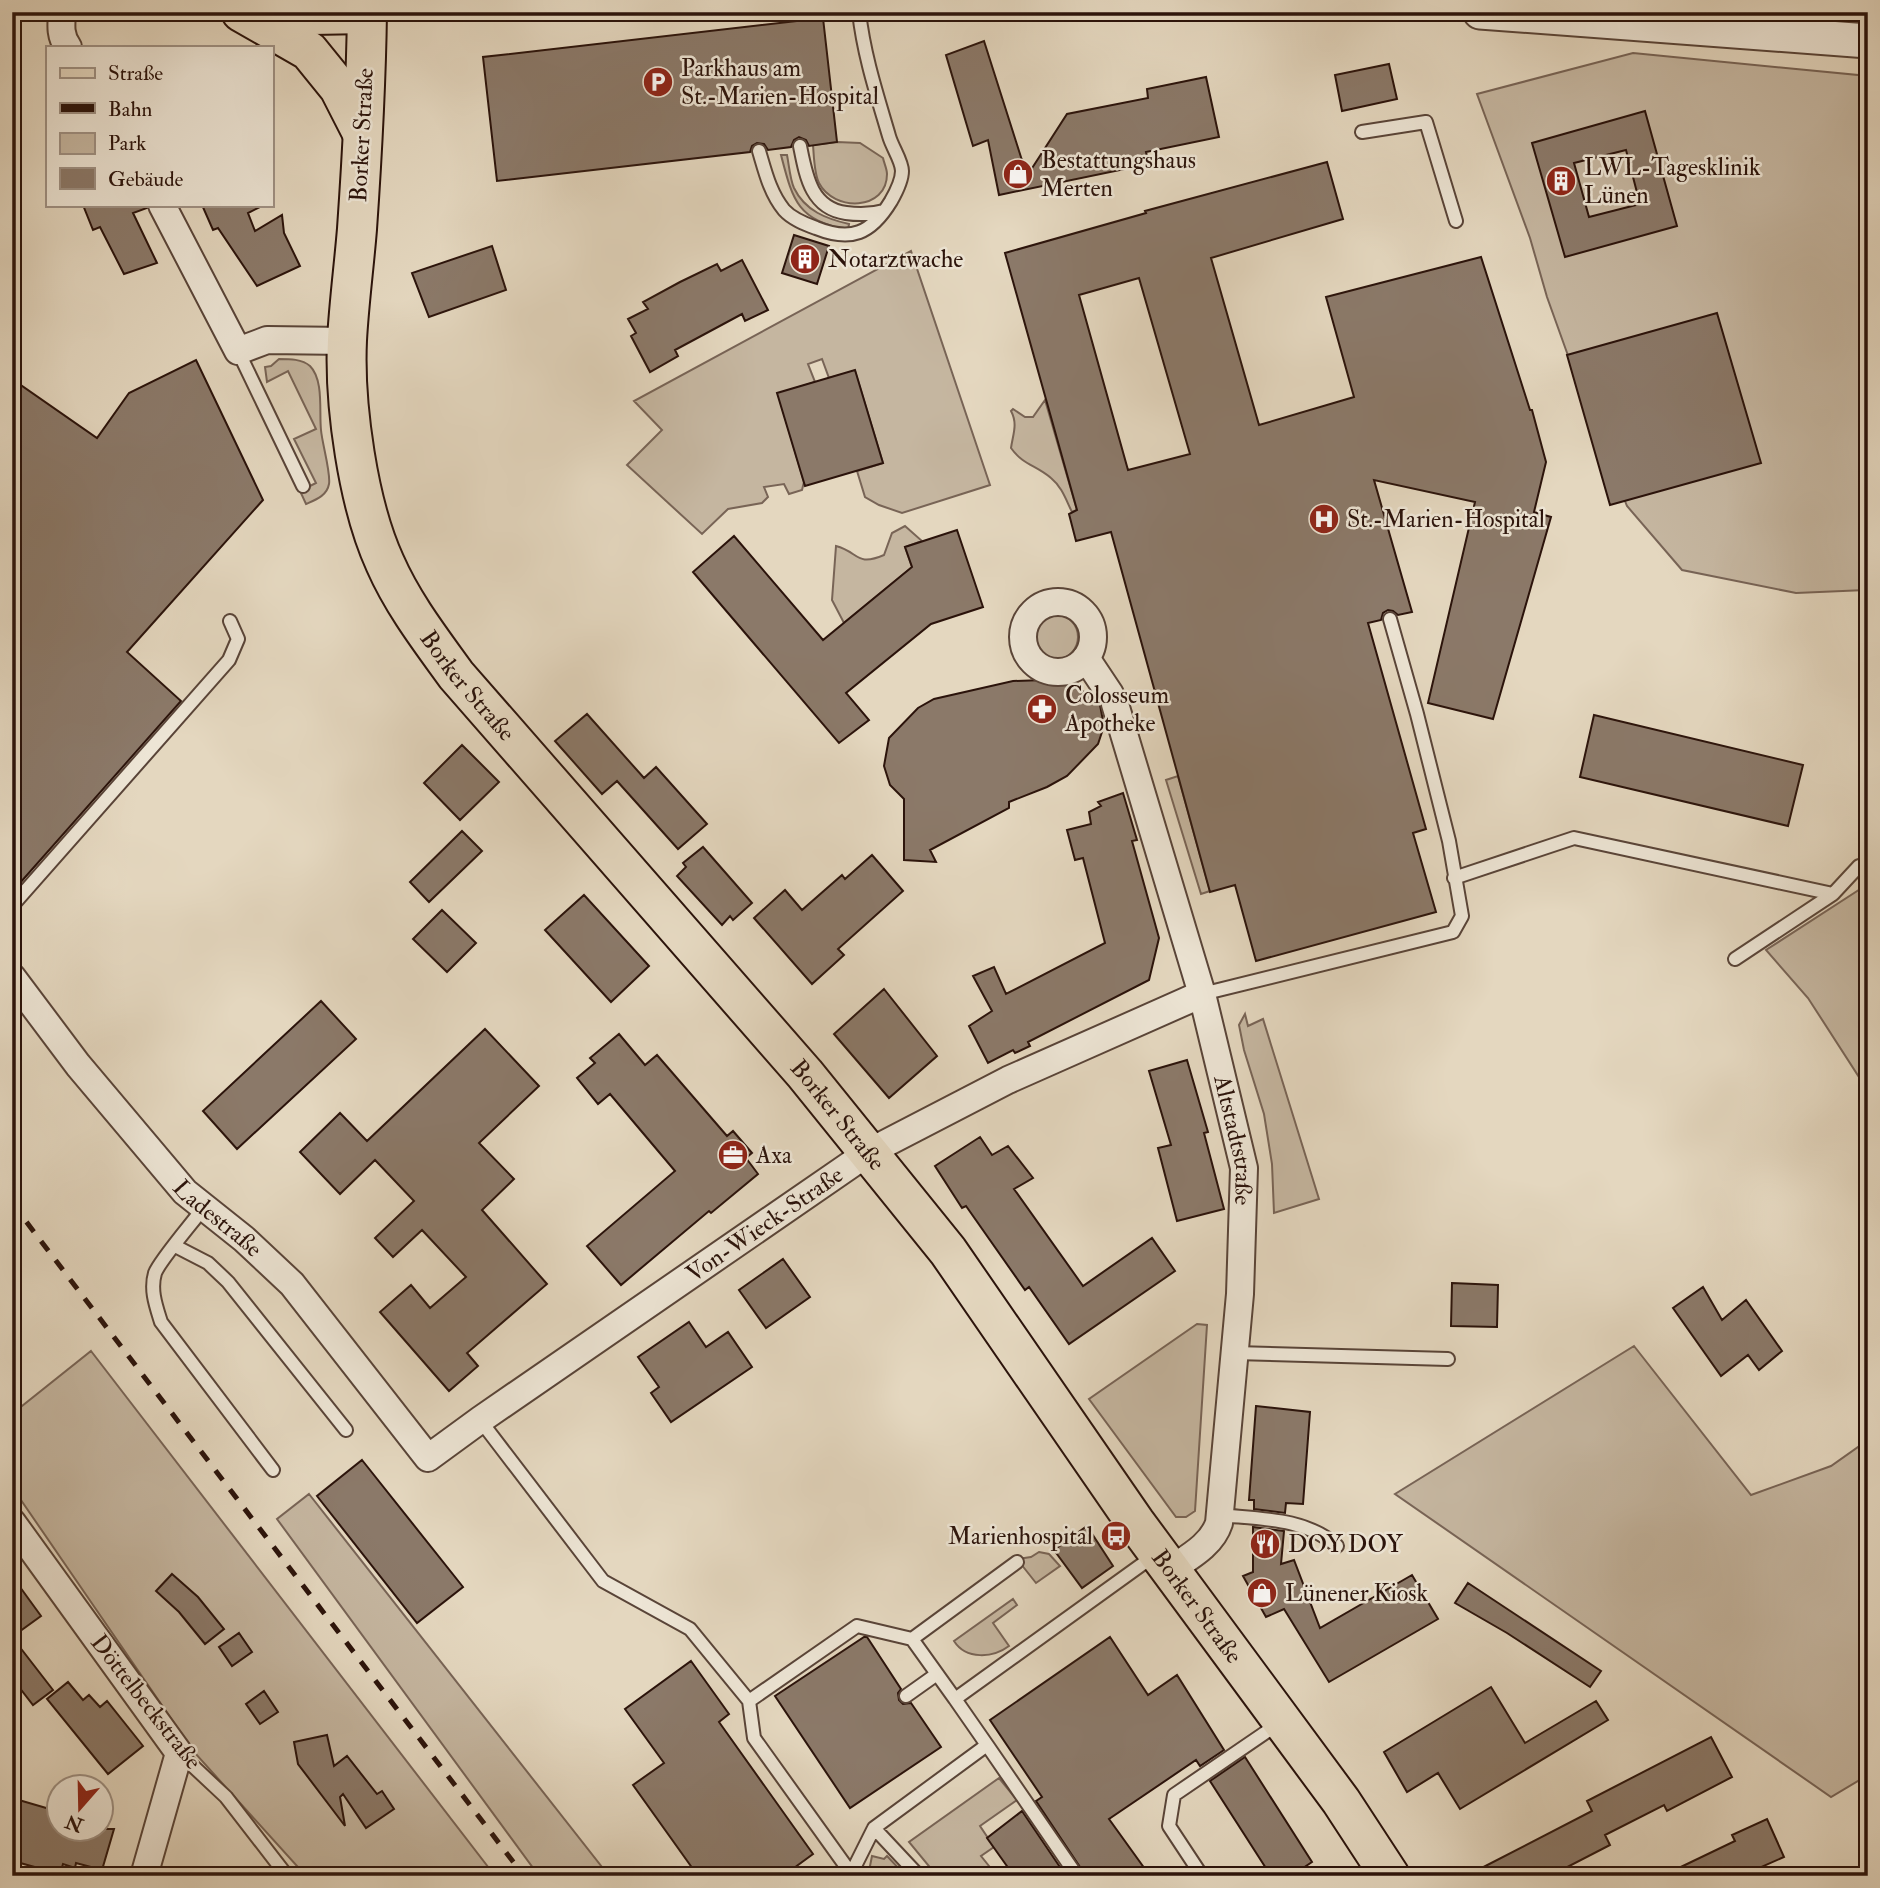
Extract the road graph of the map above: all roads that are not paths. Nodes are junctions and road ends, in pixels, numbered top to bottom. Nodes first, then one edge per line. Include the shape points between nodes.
1 (62, 12) edge
2 (241, 12) edge
3 (247, 12) edge
4 (859, 12) edge
5 (1480, 12) edge
6 (375, 13) edge
7 (1868, 41) edge
8 (66, 44) edge
9 (1362, 132) dead end
10 (363, 135) junction
11 (800, 146) dead end
12 (759, 151) dead end
13 (163, 206) edge
14 (885, 211) junction
15 (1456, 221) dead end
16 (347, 341) junction
17 (238, 351) junction
18 (303, 486) dead end
19 (1390, 620) dead end
20 (230, 621) dead end
21 (1086, 658) dead end
22 (1868, 864) edge
23 (1454, 878) junction
24 (1833, 894) junction
25 (12, 906) edge
26 (1735, 959) dead end
27 (12, 977) edge
28 (1202, 994) junction
29 (869, 1152) junction
30 (204, 1207) junction
31 (175, 1246) junction
32 (1235, 1353) junction
33 (1448, 1359) dead end
34 (480, 1420) junction
35 (346, 1430) dead end
36 (428, 1458) joint
37 (273, 1470) dead end
38 (1220, 1515) junction
39 (12, 1522) edge
40 (1337, 1546) dead end
41 (1017, 1562) dead end
42 (1164, 1562) junction
43 (912, 1639) junction
44 (937, 1674) junction
45 (906, 1696) dead end
46 (955, 1699) junction
47 (750, 1701) junction
48 (1282, 1721) junction
49 (987, 1745) junction
50 (179, 1753) junction
51 (874, 1828) junction
52 (849, 1874) edge
53 (144, 1876) edge
54 (287, 1876) edge
55 (919, 1876) edge
56 (1077, 1876) edge
57 (1202, 1876) edge
58 (1390, 1876) edge

1 - 8 street
2 - 10 main road via 309,51 339,88
3 - 6 main road
4 - 14 lane via 863,49 902,171
5 - 7 street
6 - 10 main road, Borker Straße
9 - 15 lane via 1426,122
10 - 16 main road, Borker Straße
11 - 14 lane via 808,182 819,202 834,211 867,216
12 - 14 lane via 772,193 785,211 803,223 833,235 854,235
13 - 17 street
16 - 17 street via 267,340
16 - 29 main road, Borker Straße via 351,419 372,527 384,562 414,617 456,675
17 - 18 lane
19 - 23 lane via 1449,841
20 - 25 lane via 239,639 229,660
21 - 28 street, Altstadtstraße via 1112,699
22 - 24 lane via 1859,866
23 - 24 lane via 1574,838
23 - 28 lane via 1462,916 1453,932
24 - 26 lane
27 - 30 street, Ladestraße via 78,1065 185,1192
28 - 29 street, Von-Wieck-Straße via 1008,1080
28 - 32 street, Altstadtstraße via 1244,1168
29 - 34 street, Von-Wieck-Straße
29 - 42 main road, Borker Straße via 948,1251
30 - 31 lane
30 - 36 street, Ladestraße via 292,1284
31 - 35 lane via 208,1262 228,1282
31 - 37 lane via 154,1279 154,1302 161,1322
32 - 33 lane
32 - 38 street, Altstadtstraße
34 - 36 street, Von-Wieck-Straße
34 - 47 lane via 603,1581 690,1629
38 - 40 lane via 1286,1522 1326,1536
38 - 42 street, Altstadtstraße via 1215,1534 1204,1546
39 - 50 street, Döttelbeckstraße
41 - 43 lane
42 - 46 lane
42 - 48 main road, Borker Straße
43 - 44 lane
43 - 47 lane via 856,1626
44 - 45 lane
44 - 46 lane
46 - 49 lane
47 - 52 lane via 754,1738
48 - 57 lane via 1174,1795 1169,1826
48 - 58 main road, Borker Straße
49 - 51 lane
49 - 56 lane
50 - 53 street
50 - 54 lane, Döttelbeckstraße via 226,1797
51 - 52 lane
51 - 55 lane

